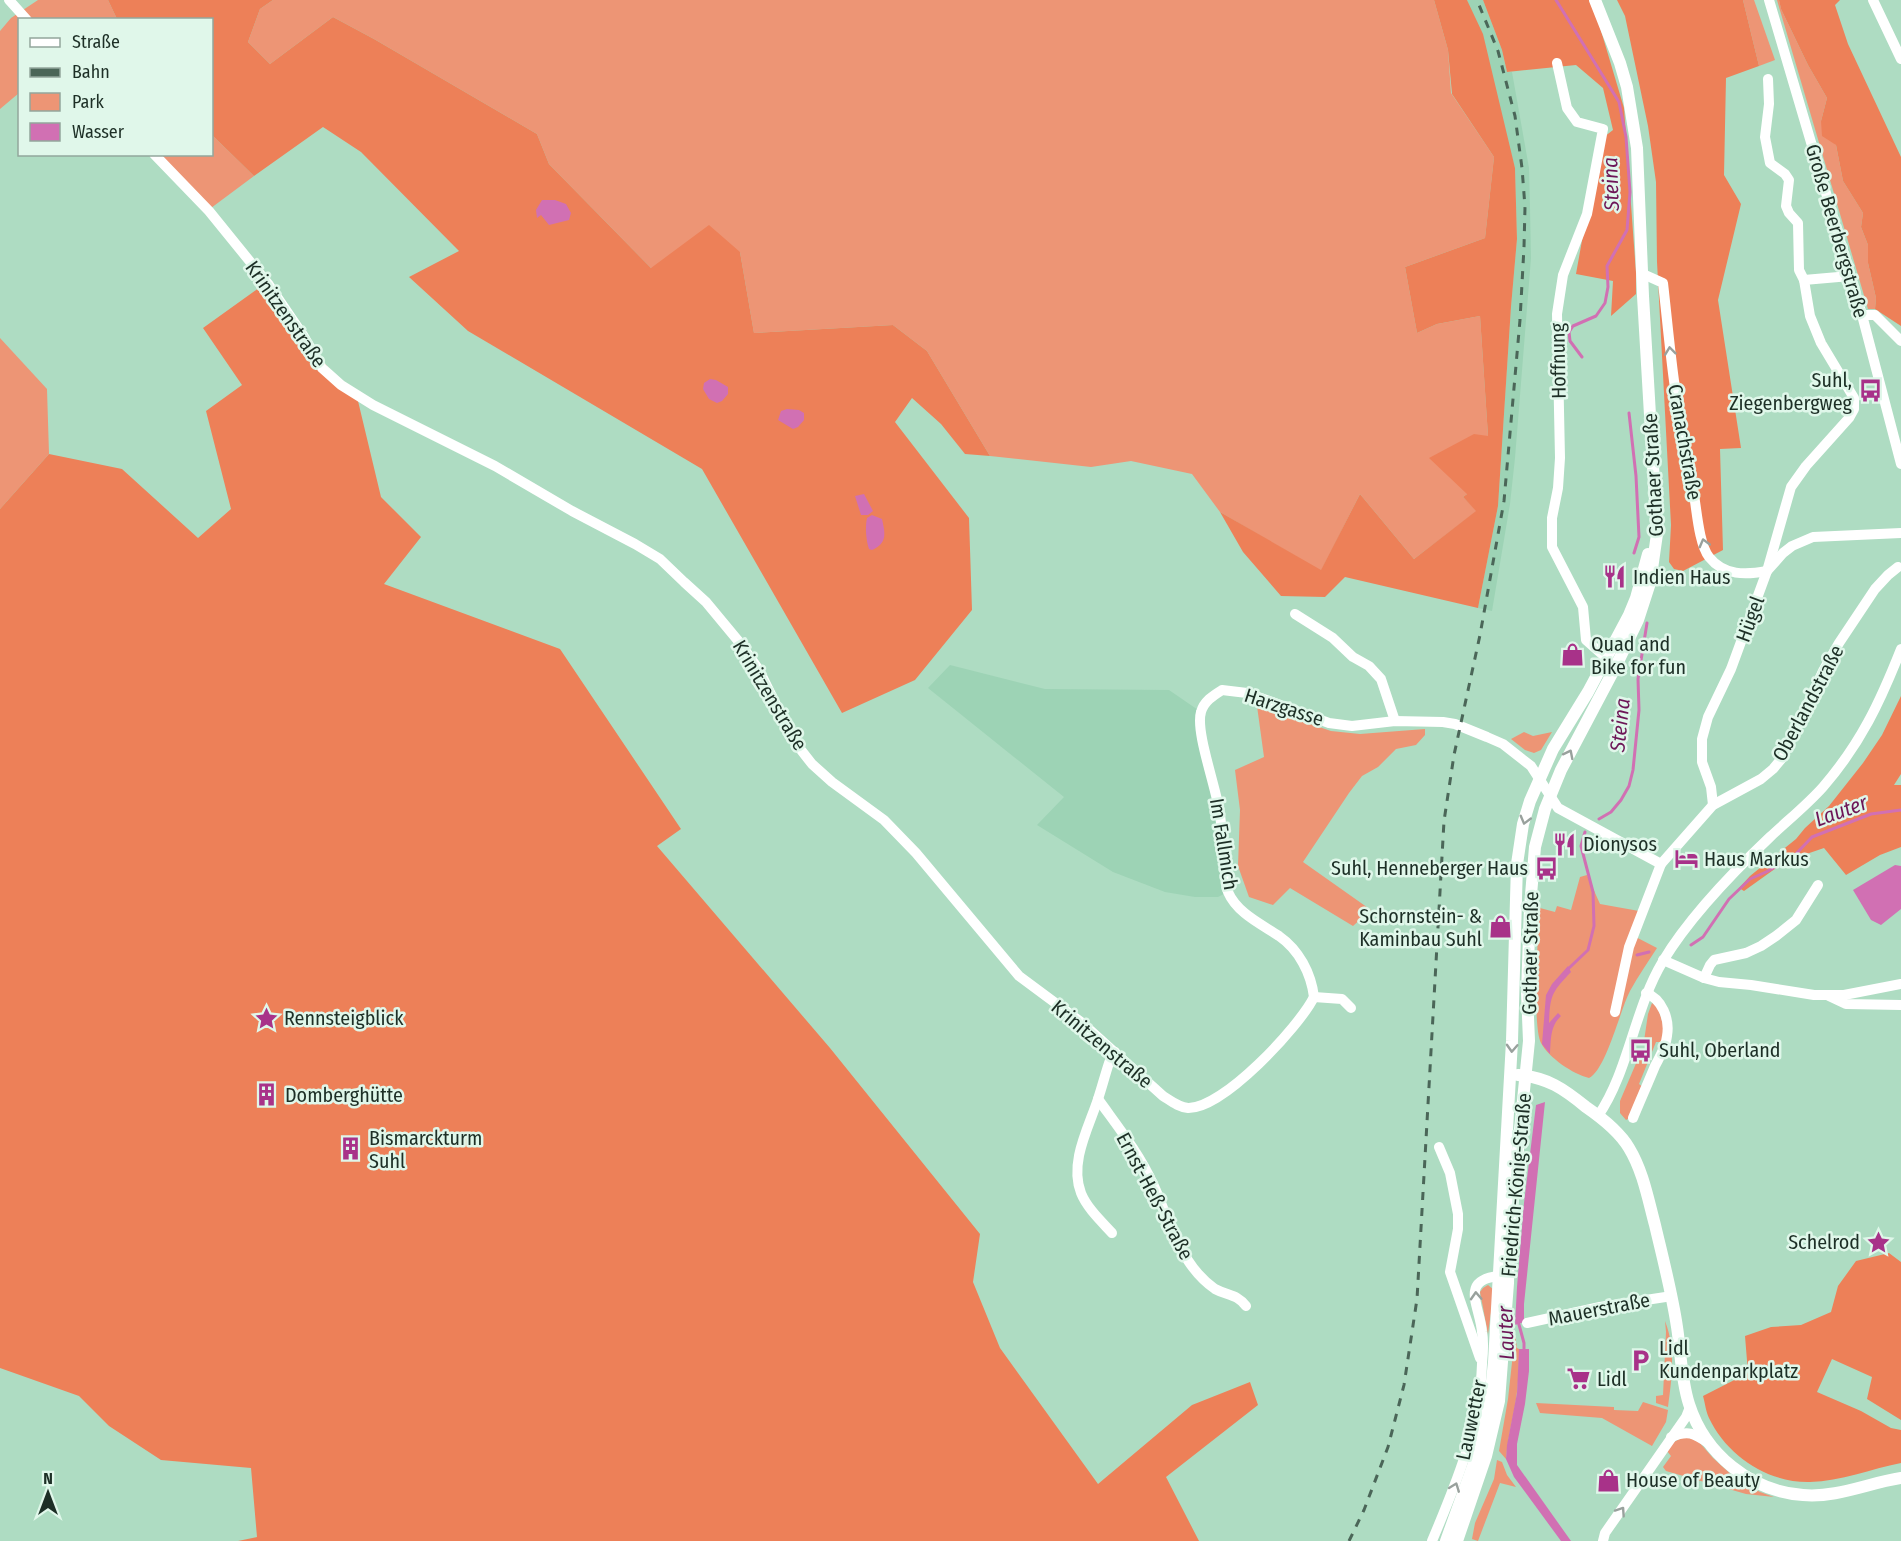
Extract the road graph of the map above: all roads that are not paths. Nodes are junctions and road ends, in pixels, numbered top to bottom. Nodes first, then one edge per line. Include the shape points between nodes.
1 (9, 0) edge
2 (1595, 0) edge
3 (1769, 0) edge
4 (1873, 0) edge
5 (25, 18) edge
6 (1901, 59) edge
7 (1557, 63) dead end
8 (1768, 79) dead end
9 (156, 156) edge
10 (1643, 274) junction
11 (1850, 276) junction
12 (1804, 280) junction
13 (1862, 315) junction
14 (1901, 341) edge
15 (1901, 464) edge
16 (1901, 533) edge
17 (1898, 567) dead end
18 (1767, 571) junction
19 (1295, 615) dead end
20 (1901, 649) edge
21 (1611, 662) junction
22 (1395, 721) junction
23 (1200, 730) joint
24 (1539, 778) junction
25 (1550, 796) junction
26 (1713, 805) junction
27 (1661, 864) junction
28 (1818, 885) dead end
29 (1664, 960) junction
30 (1704, 978) junction
31 (1901, 984) edge
32 (1646, 993) junction
33 (1829, 995) junction
34 (1314, 997) junction
35 (1901, 1005) edge
36 (1351, 1008) dead end
37 (1615, 1012) dead end
38 (1115, 1052) junction
39 (1510, 1074) junction
40 (1525, 1075) junction
41 (1098, 1099) junction
42 (1598, 1116) junction
43 (1633, 1118) dead end
44 (1439, 1147) dead end
45 (1112, 1233) dead end
46 (1499, 1276) junction
47 (1672, 1296) junction
48 (1246, 1306) dead end
49 (1527, 1323) dead end
50 (1482, 1364) junction
51 (1690, 1407) junction
52 (1671, 1437) junction
53 (1708, 1443) junction
54 (1901, 1478) edge
55 (1432, 1541) edge
56 (1446, 1541) edge
57 (1457, 1541) edge
58 (1603, 1541) edge

1 - 5 street
2 - 10 main road, Gothaer Straße via 1620,63 1632,111
3 - 11 street, Große Beerbergstraße
4 - 6 street
7 - 21 street, Hoffnung via 1568,108 1577,122 1603,129 1587,214 1563,275 1558,305 1560,458 1552,547 1583,607 1586,640
8 - 12 street via 1766,142 1770,163 1789,180 1786,206 1798,223 1799,270
9 - 38 street, Krinitzenstraße via 209,211 269,285 322,368 341,385 660,559 706,602 740,643 759,670 794,741 812,764 884,820 1019,976
18 -> 10 street, Cranachstraße via 1733,573 1717,566 1708,556 1675,388 1663,283
10 - 21 main road, Gothaer Straße via 1656,521 1636,598
11 - 12 street
11 - 13 street, Große Beerbergstraße
12 - 18 street via 1815,332 1855,403 1849,417 1791,487
13 - 14 street via 1875,315
13 - 15 street, Große Beerbergstraße
16 - 18 street, Hügel via 1813,537 1792,546
17 - 26 street, Oberlandstraße via 1875,589 1839,643 1783,757 1761,779
18 - 26 street, Hügel via 1702,739 1702,762
19 - 22 street via 1369,666 1381,679
20 - 29 street via 1867,726 1847,756 1822,788 1710,900
21 - 24 main road, Gothaer Straße via 1553,748
25 -> 21 main road, Gothaer Straße
22 - 23 street, Harzgasse via 1352,726 1329,723 1247,693 1222,690 1209,698 1201,712
22 - 24 street, Harzgasse via 1455,724 1503,744
23 - 34 street, Im Fallmich via 1220,813 1228,892 1239,909 1293,948 1307,969
24 - 25 street, Harzgasse
24 -> 39 main road, Gothaer Straße via 1523,824 1517,864
25 - 27 street, Harzgasse via 1563,812
25 - 40 main road, Gothaer Straße via 1535,847 1532,874
26 - 27 street, Oberlandstraße
27 - 37 street, Oberlandstraße via 1629,947
28 - 30 street via 1796,920 1761,946 1714,960
29 - 30 street
29 - 32 street
30 - 33 street
31 - 33 street
32 - 42 street via 1617,1079
32 - 43 street via 1657,998 1661,1006 1667,1036
33 - 35 street via 1846,1004
34 - 36 street via 1342,999
34 - 38 street, Krinitzenstraße via 1308,1010 1255,1069 1205,1103 1189,1108 1163,1096
38 - 41 street, Ernst-Heß-Straße
39 - 40 main road
39 - 46 main road, Gothaer Straße
40 - 42 main road via 1553,1083
40 - 57 main road, Friedrich-König-Straße via 1498,1401 1486,1456
41 - 45 street, Ernst-Heß-Straße via 1082,1145 1079,1178 1089,1206
41 - 48 street, Ernst-Heß-Straße via 1138,1155 1187,1260 1206,1281 1239,1297
42 - 47 main road via 1628,1146 1640,1172
44 - 50 street via 1450,1173 1458,1214 1450,1272
50 -> 46 street, Lauwetter via 1482,1332 1474,1292 1482,1279
46 - 56 main road, Friedrich-König-Straße via 1486,1422
47 - 49 street, Mauerstraße
47 - 51 main road
55 -> 50 street, Lauwetter via 1464,1463 1480,1396
51 - 52 street
51 - 53 main road
52 - 53 street via 1688,1433
58 -> 52 street
53 - 54 main road via 1743,1474 1773,1488 1802,1495 1834,1494

